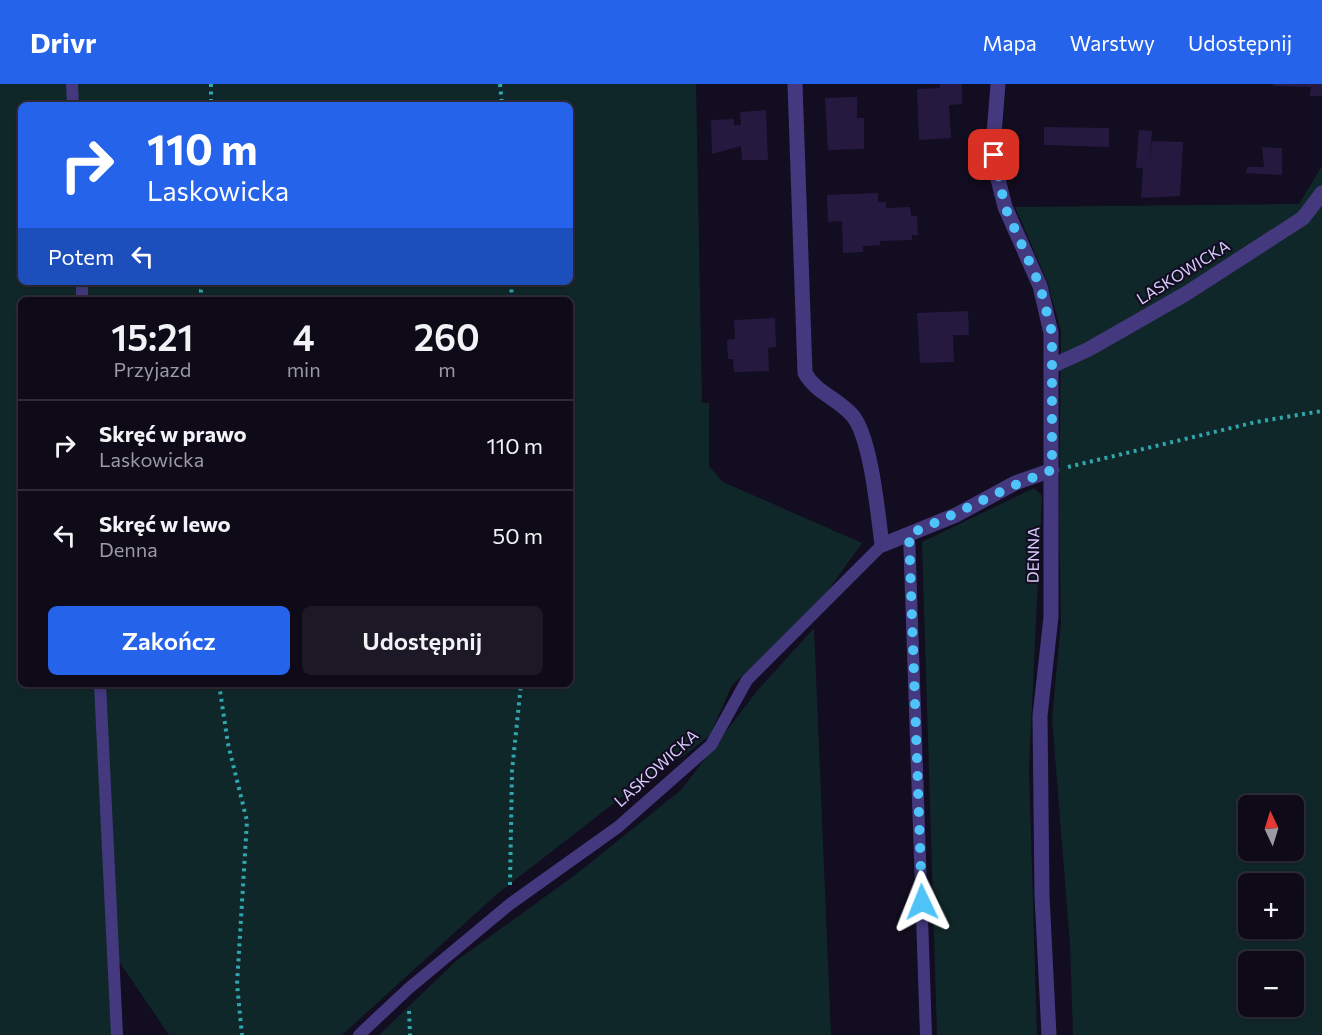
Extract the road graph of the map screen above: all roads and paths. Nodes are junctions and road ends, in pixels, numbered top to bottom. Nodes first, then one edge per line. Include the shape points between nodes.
1 (72, 84) edge
2 (211, 84) edge
3 (500, 84) edge
4 (795, 84) edge
5 (998, 84) edge
6 (73, 102) edge
7 (211, 102) edge
8 (502, 102) edge
9 (1322, 193) edge
10 (1052, 366) junction
11 (1322, 411) edge
12 (1052, 470) junction
13 (909, 534) junction
14 (882, 545) junction
15 (100, 687) edge
16 (219, 687) edge
17 (521, 687) edge
18 (510, 904) junction
19 (117, 1035) edge
20 (242, 1035) edge
21 (359, 1035) edge
22 (926, 1035) edge
23 (1049, 1035) edge

1 - 6 lane
2 - 7 path
3 - 8 path
4 - 14 street via 805,373 820,392 854,416 871,473
5 - 10 street, DENNA via 994,134 997,175 1005,207 1040,286 1052,333
9 - 10 street, LASKOWICKA via 1303,218 1187,293
10 - 12 street, DENNA
11 - 12 path via 1256,422
12 - 13 street, LASKOWICKA via 1015,483 956,515
12 - 23 street, DENNA via 1051,617 1040,716 1042,896
13 - 14 street, LASKOWICKA
13 - 22 lane
14 - 18 lane, LASKOWICKA via 747,680 711,745 618,827
15 - 19 lane
16 - 20 path via 228,744 247,821 237,984
17 - 18 path via 512,771
18 - 21 lane, LASKOWICKA

